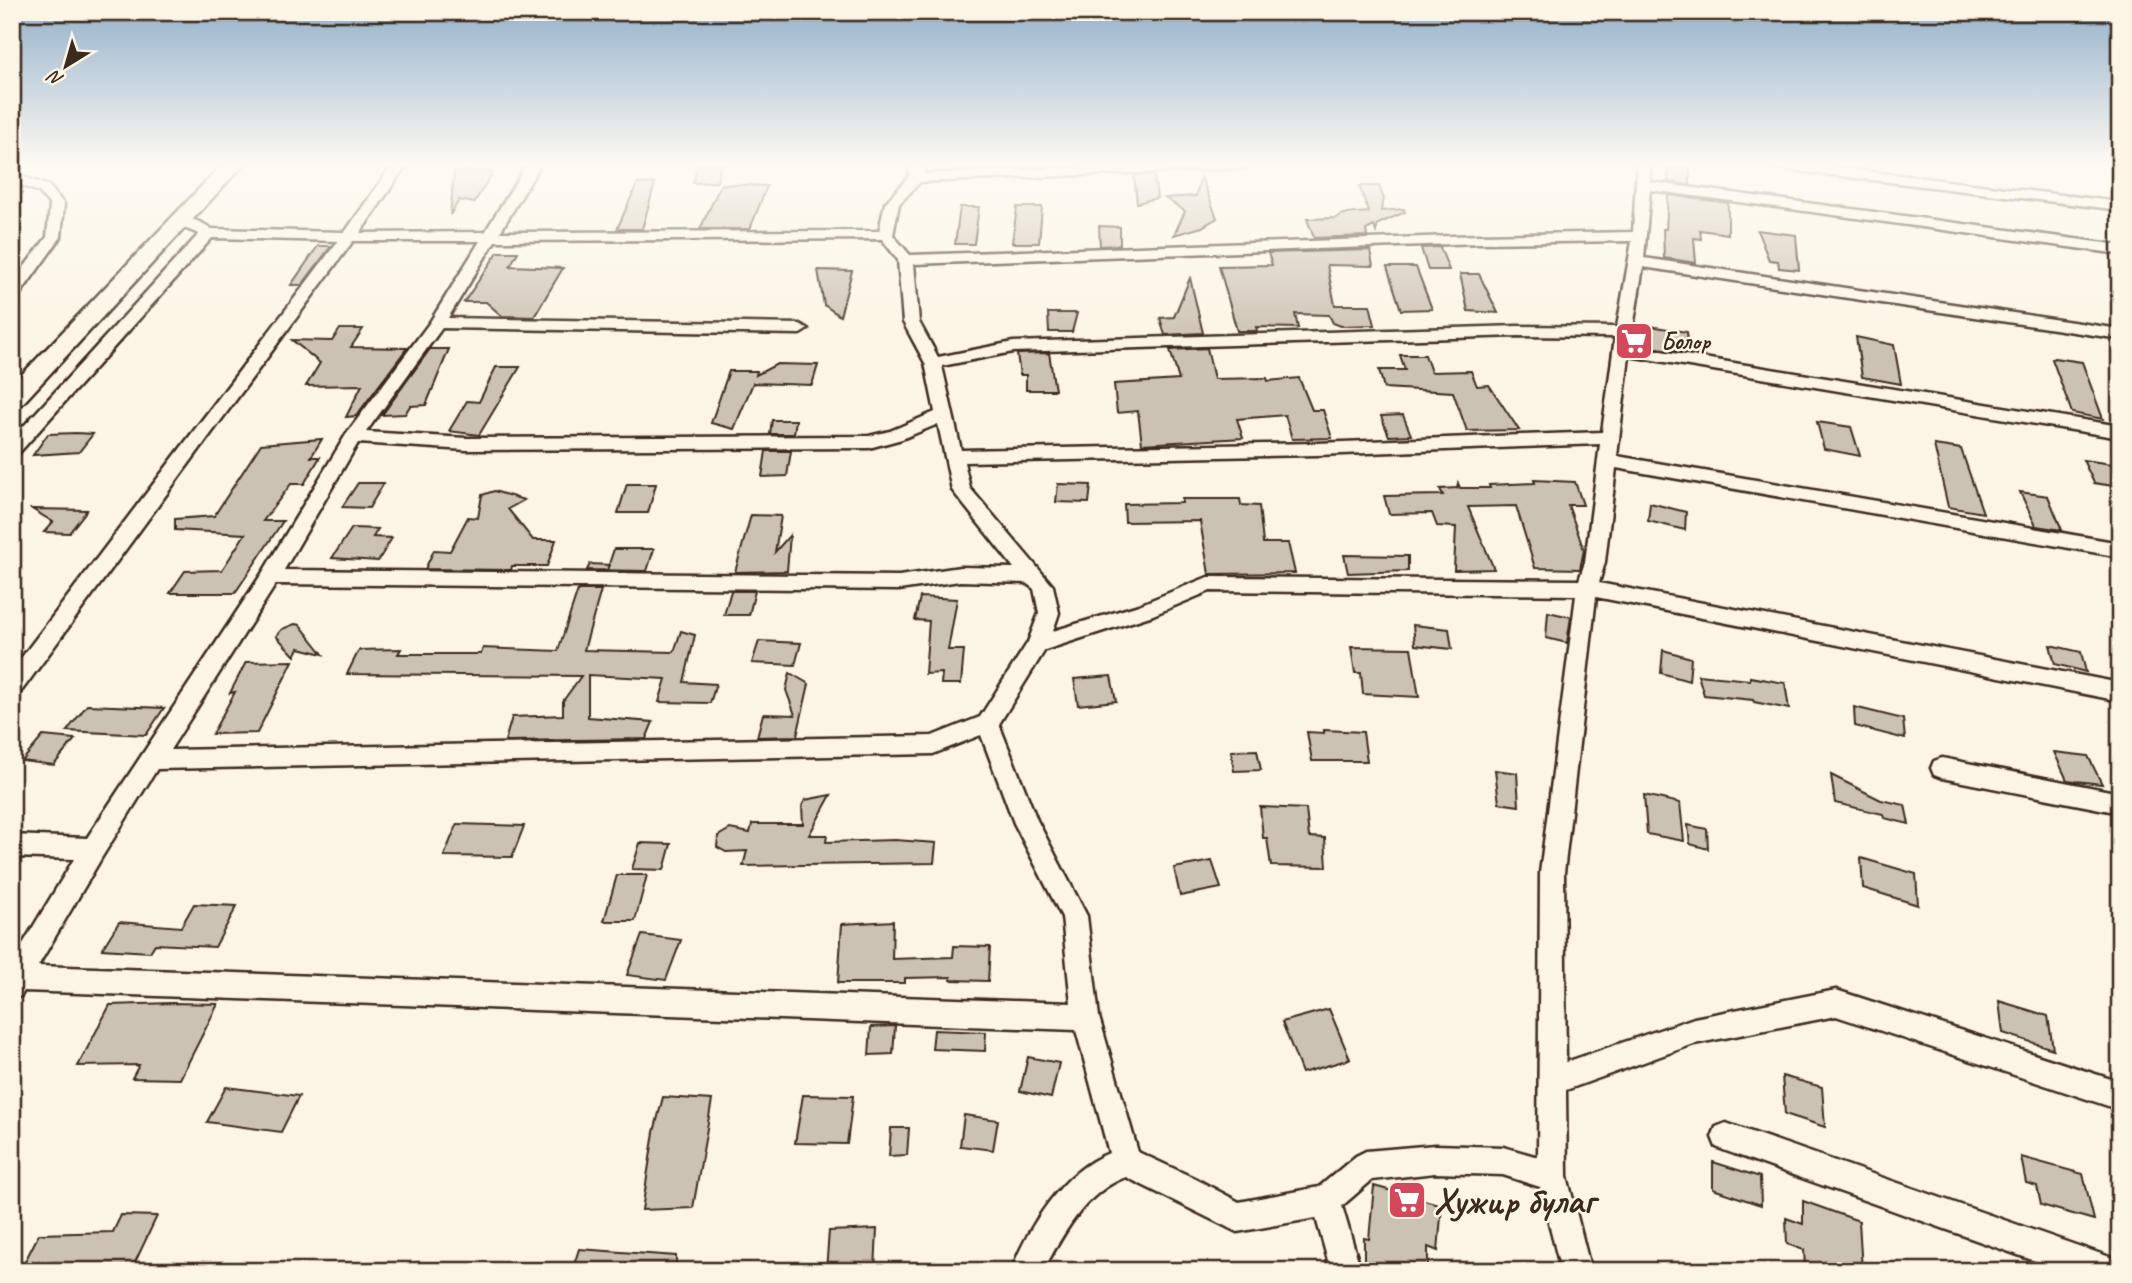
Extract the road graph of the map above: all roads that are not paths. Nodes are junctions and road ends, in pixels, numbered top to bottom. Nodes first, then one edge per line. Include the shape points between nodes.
1 (55, 224) edge
2 (176, 224) edge
3 (189, 224) edge
4 (358, 224) edge
5 (497, 224) edge
6 (888, 224) edge
7 (1641, 224) edge
8 (1956, 224) edge
9 (208, 233) junction
10 (490, 235) junction
11 (886, 235) junction
12 (1640, 236) junction
13 (349, 237) junction
14 (2120, 250) edge
15 (906, 260) junction
16 (1636, 261) junction
17 (12, 294) edge
18 (437, 323) junction
19 (800, 329) dead end
20 (2120, 334) edge
21 (1623, 341) junction
22 (933, 363) junction
23 (12, 400) edge
24 (943, 415) junction
25 (2120, 432) edge
26 (353, 437) junction
27 (1609, 438) junction
28 (12, 450) edge
29 (955, 456) junction
30 (1608, 461) junction
31 (2120, 550) edge
32 (1031, 576) junction
33 (270, 577) junction
34 (1587, 588) junction
35 (1038, 644) junction
36 (12, 687) edge
37 (2120, 692) edge
38 (988, 723) junction
39 (150, 760) junction
40 (1942, 768) dead end
41 (2120, 803) edge
42 (12, 846) edge
43 (93, 849) junction
44 (15, 983) edge
45 (1086, 1017) junction
46 (1554, 1080) junction
47 (2120, 1096) edge
48 (1726, 1138) dead end
49 (1126, 1162) junction
50 (1552, 1176) junction
51 (1326, 1201) junction
52 (1026, 1271) edge
53 (1346, 1271) edge
54 (1576, 1271) edge
55 (2107, 1271) edge

1 - 17 street via 54,237
2 - 23 main road
3 - 9 street
4 - 13 street
5 - 10 street
6 - 11 street
7 - 12 street
8 - 14 street
9 - 13 street
9 - 28 street
10 - 11 street
10 - 13 street
10 - 18 street
11 - 15 street
12 - 15 street
12 - 16 street
13 - 36 street
15 - 22 street via 911,322
16 - 20 street
16 - 21 street
18 - 19 street
18 - 26 street
21 - 22 street via 1518,331 1013,347
21 - 25 street
21 - 27 street
22 - 24 street
24 - 26 street via 869,442 466,444
24 - 29 street
26 - 33 street
27 - 29 street
27 - 30 street
29 - 32 street via 961,490
30 - 31 street
30 - 34 street via 1595,562
32 - 33 street via 960,574 899,583
32 - 35 street via 1043,586 1049,612
33 - 39 street
34 - 35 street via 1209,584 1146,610
34 - 37 street
34 - 46 street via 1552,873
35 - 38 street
38 - 39 street via 933,745
38 - 45 street via 1026,823 1074,916
39 - 43 street
40 - 41 street
42 - 43 street
43 - 44 street
44 - 45 street
45 - 49 street
46 - 47 street via 1694,1031 1836,1003
46 - 50 street
48 - 55 street
49 - 51 street via 1237,1217
49 - 52 street via 1096,1174 1041,1241
50 - 51 street via 1503,1161 1435,1159 1380,1164 1366,1166
50 - 54 street
51 - 53 street

